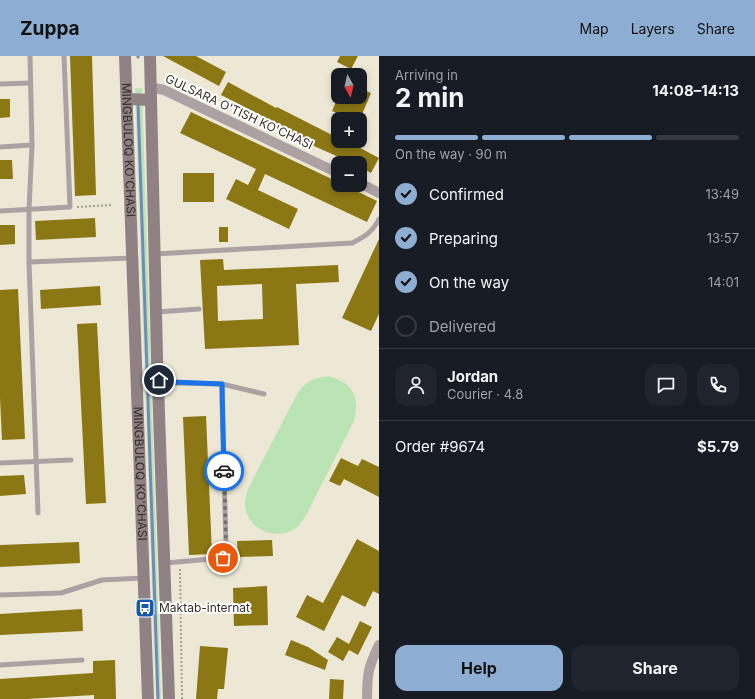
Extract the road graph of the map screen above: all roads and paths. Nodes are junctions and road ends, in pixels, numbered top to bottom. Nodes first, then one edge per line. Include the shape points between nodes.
1 (30, 56) edge
2 (64, 56) edge
3 (125, 56) edge
4 (150, 56) edge
5 (30, 83) junction
6 (0, 84) edge
7 (150, 87) junction
8 (127, 100) junction
9 (151, 100) junction
10 (32, 145) junction
11 (0, 147) edge
12 (331, 170) edge
13 (367, 187) edge
14 (379, 193) edge
15 (112, 205) dead end
16 (70, 207) junction
17 (29, 210) junction
18 (0, 211) edge
19 (379, 219) edge
20 (155, 254) junction
21 (132, 258) junction
22 (29, 262) junction
23 (199, 309) dead end
24 (157, 312) junction
25 (159, 380) junction
26 (222, 384) junction
27 (264, 394) dead end
28 (71, 460) dead end
29 (36, 461) junction
30 (0, 462) edge
31 (38, 513) dead end
32 (180, 562) junction
33 (165, 563) junction
34 (144, 578) junction
35 (0, 595) edge
36 (379, 645) edge
37 (82, 660) dead end
38 (0, 665) edge
39 (148, 699) edge
40 (169, 699) edge
41 (182, 699) edge
42 (366, 699) edge

1 - 5 lane
2 - 16 lane
3 - 8 main road, MINGBULOQ KO'CHASI
4 - 7 main road, MINGBULOQ KO'CHASI
5 - 6 lane
5 - 10 lane
7 - 9 main road, MINGBULOQ KO'CHASI
7 - 12 street, GULSARA O'TISH KO'CHASI via 164,90
8 - 9 main road
8 - 21 main road, MINGBULOQ KO'CHASI
9 - 20 main road, MINGBULOQ KO'CHASI
10 - 11 lane
10 - 17 lane
13 - 14 street
15 - 16 path
16 - 17 lane
17 - 18 lane
17 - 22 lane
19 - 20 lane via 368,235 352,243
20 - 24 main road, MINGBULOQ KO'CHASI
21 - 22 lane
21 - 34 main road, MINGBULOQ KO'CHASI
22 - 29 lane
23 - 24 lane
24 - 25 main road, MINGBULOQ KO'CHASI
25 - 26 lane
25 - 33 main road, MINGBULOQ KO'CHASI
26 - 27 lane
26 - 32 lane via 225,554 223,558
28 - 29 lane
29 - 30 lane
29 - 31 lane
32 - 33 lane
32 - 41 path
33 - 40 main road, MINGBULOQ KO'CHASI
34 - 35 lane via 102,580 61,593
34 - 39 main road, MINGBULOQ KO'CHASI
36 - 42 street via 369,664
37 - 38 lane

